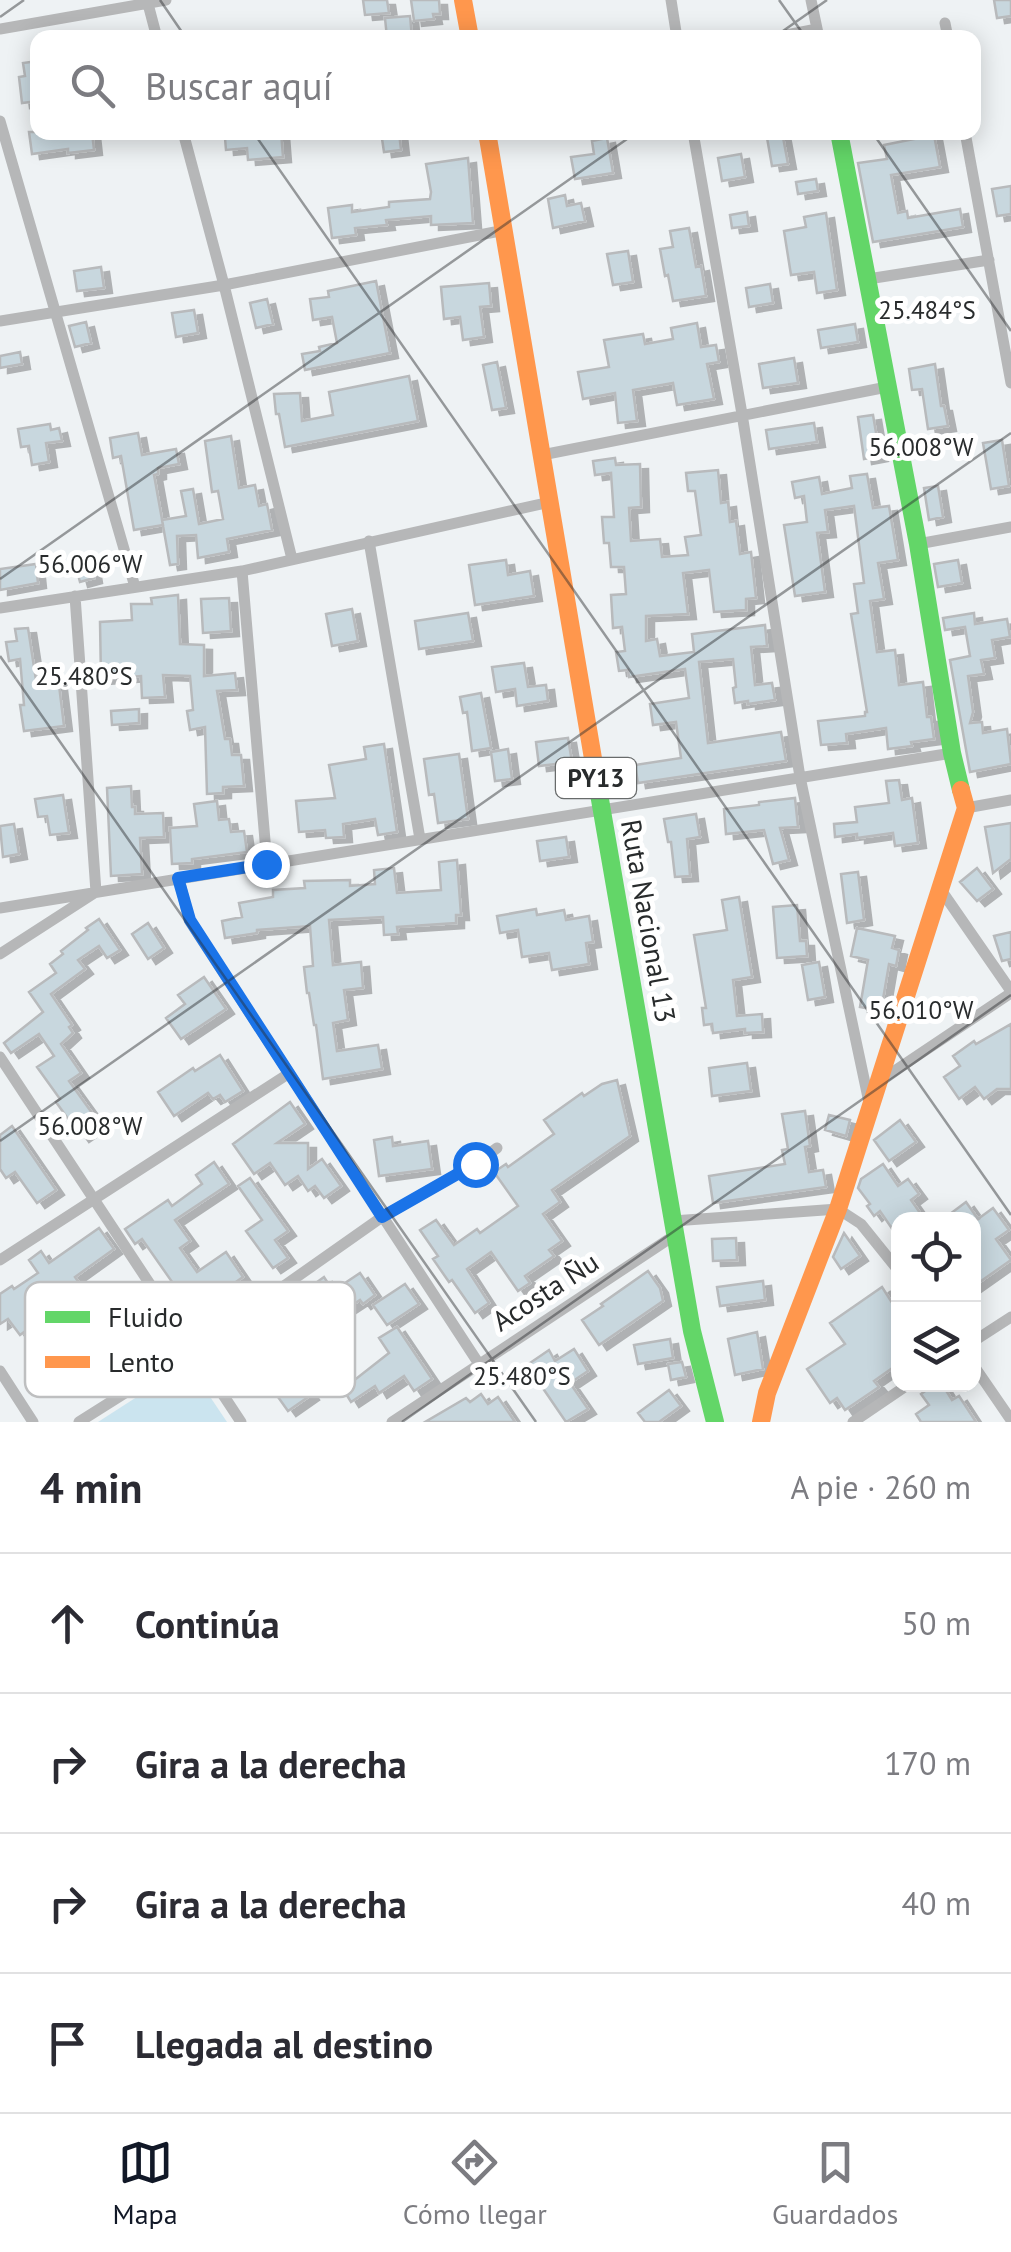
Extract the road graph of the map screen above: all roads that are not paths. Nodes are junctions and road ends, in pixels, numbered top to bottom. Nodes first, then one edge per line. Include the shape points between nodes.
1 (166, 0) edge
2 (463, 0) edge
3 (672, 0) edge
4 (812, 0) edge
5 (147, 2) edge
6 (946, 23) dead end
7 (0, 29) edge
8 (155, 30) edge
9 (469, 30) edge
10 (676, 30) edge
11 (817, 30) edge
12 (947, 30) edge
13 (0, 122) edge
14 (185, 140) edge
15 (488, 140) edge
16 (694, 140) edge
17 (840, 140) edge
18 (966, 140) edge
19 (505, 230) junction
20 (988, 260) junction
21 (868, 280) junction
22 (224, 285) junction
23 (55, 311) junction
24 (0, 320) edge
25 (1008, 353) edge
26 (1011, 383) edge
27 (887, 387) junction
28 (742, 414) junction
29 (542, 454) junction
30 (550, 502) junction
31 (1011, 526) edge
32 (369, 541) junction
33 (918, 544) junction
34 (292, 559) junction
35 (242, 571) junction
36 (135, 587) junction
37 (74, 596) junction
38 (0, 608) edge
39 (952, 753) junction
40 (800, 777) junction
41 (1011, 800) edge
42 (966, 808) junction
43 (601, 809) junction
44 (420, 839) junction
45 (266, 864) junction
46 (178, 878) junction
47 (940, 890) junction
48 (96, 892) junction
49 (0, 908) edge
50 (0, 954) edge
51 (1011, 992) edge
52 (0, 1057) edge
53 (288, 1074) junction
54 (881, 1080) junction
55 (871, 1110) junction
56 (497, 1148) dead end
57 (93, 1199) junction
58 (838, 1209) junction
59 (382, 1217) junction
60 (674, 1228) junction
61 (0, 1260) edge
62 (891, 1261) edge
63 (148, 1282) edge
64 (290, 1282) edge
65 (1011, 1317) edge
66 (981, 1336) edge
67 (479, 1364) junction
68 (0, 1371) edge
69 (981, 1376) edge
70 (897, 1392) edge
71 (119, 1397) edge
72 (224, 1397) edge
73 (1011, 1420) edge
74 (33, 1422) edge
75 (79, 1422) edge
76 (241, 1422) edge
77 (392, 1422) edge
78 (715, 1422) edge
79 (760, 1422) edge
80 (853, 1422) edge

1 - 5 street
2 - 9 main road
3 - 10 street
4 - 11 street
5 - 7 street
5 - 8 street
6 - 12 street
13 - 23 street
14 - 22 street
15 - 19 main road, Ruta Nacional 13 / PY13
16 - 28 street
17 - 21 main road
18 - 20 street
19 - 22 street
19 - 29 main road, Ruta Nacional 13 / PY13
20 - 21 street
20 - 25 street
21 - 27 main road
22 - 23 street
22 - 34 street
23 - 24 street
23 - 36 street
25 - 26 street
27 - 28 street
27 - 33 main road
28 - 29 street
28 - 40 street
29 - 30 main road, Ruta Nacional 13 / PY13
30 - 32 street
30 - 43 main road, Ruta Nacional 13 / PY13
31 - 33 street
32 - 34 street
32 - 44 street
33 - 39 main road
34 - 35 street
35 - 36 street
35 - 45 street
36 - 37 street
37 - 38 street
37 - 48 street
39 - 40 street
39 - 42 main road
40 - 43 street
40 - 55 street
41 - 42 street
42 - 47 main road
43 - 44 street
43 - 60 main road, Ruta Nacional 13 / PY13
44 - 45 street
45 - 46 street
46 - 48 street
46 - 53 street via 190,920
47 - 51 street
47 - 54 main road
48 - 49 street
48 - 50 street
51 - 54 street
52 - 57 street
53 - 57 street
53 - 59 street
54 - 55 main road
55 - 58 main road
56 - 59 street
57 - 61 street
57 - 63 street
58 - 60 street, Acosta Ñu
58 - 62 street via 861,1224
58 - 79 main road
59 - 64 street
59 - 67 street
60 - 67 street, Acosta Ñu
60 - 78 main road, Ruta Nacional 13 / PY13
65 - 66 street
67 - 77 street, Acosta Ñu
68 - 74 street
69 - 73 street
70 - 80 street
71 - 75 street
72 - 76 street

